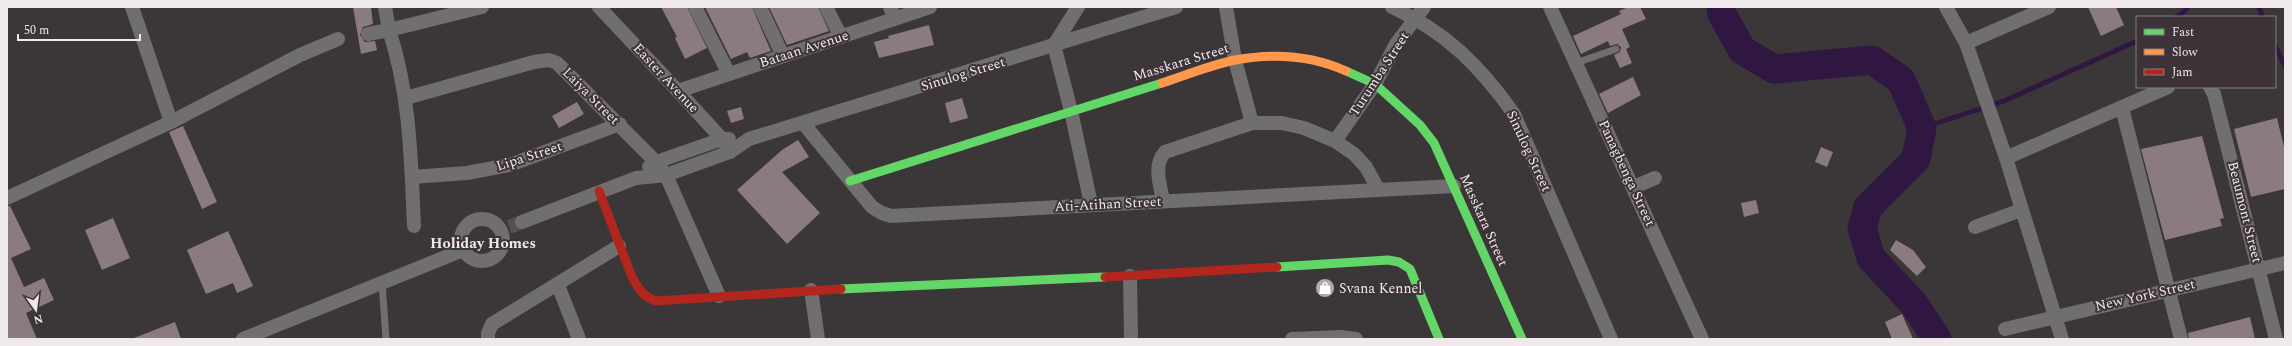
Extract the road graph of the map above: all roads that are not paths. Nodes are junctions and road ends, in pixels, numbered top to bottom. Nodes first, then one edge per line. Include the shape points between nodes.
1 (132, 7) edge
2 (385, 7) edge
3 (482, 7) edge
4 (599, 7) edge
5 (695, 7) edge
6 (760, 7) edge
7 (826, 7) edge
8 (930, 7) edge
9 (1078, 7) edge
10 (1141, 7) edge
11 (1176, 7) edge
12 (1226, 7) edge
13 (1392, 7) edge
14 (1550, 7) edge
15 (1946, 7) edge
16 (2049, 7) edge
17 (892, 13) edge
18 (1420, 13) edge
19 (1152, 16) junction
20 (389, 30) junction
21 (368, 34) dead end
22 (841, 37) junction
23 (338, 39) dead end
24 (1966, 43) junction
25 (1054, 45) junction
26 (1616, 49) dead end
27 (783, 56) junction
28 (1236, 60) junction
29 (1576, 63) junction
30 (729, 74) junction
31 (1375, 84) junction
32 (2166, 88) edge
33 (2211, 88) edge
34 (678, 91) junction
35 (406, 98) junction
36 (2122, 108) junction
37 (1071, 111) junction
38 (171, 122) junction
39 (803, 123) junction
40 (1252, 123) junction
41 (620, 124) junction
42 (722, 139) junction
43 (749, 139) junction
44 (1335, 141) junction
45 (730, 152) junction
46 (2006, 158) junction
47 (656, 162) junction
48 (666, 175) junction
49 (412, 178) junction
50 (636, 178) junction
51 (1655, 178) dead end
52 (850, 181) junction
53 (1454, 186) junction
54 (1634, 186) junction
55 (1378, 190) junction
56 (599, 192) junction
57 (8, 195) edge
58 (1163, 201) junction
59 (1091, 204) junction
60 (2021, 210) junction
61 (414, 226) dead end
62 (511, 226) junction
63 (1975, 227) dead end
64 (620, 246) junction
65 (463, 250) junction
66 (2285, 263) edge
67 (2259, 268) junction
68 (1130, 276) junction
69 (382, 282) junction
70 (558, 285) junction
71 (2168, 289) junction
72 (811, 290) junction
73 (719, 296) junction
74 (2055, 316) junction
75 (2005, 329) dead end
76 (243, 339) edge
77 (386, 339) edge
78 (488, 339) edge
79 (579, 339) edge
80 (818, 339) edge
81 (1131, 339) edge
82 (1292, 339) edge
83 (1356, 339) edge
84 (1439, 339) edge
85 (1522, 339) edge
86 (1611, 339) edge
87 (1702, 339) edge
88 (2062, 339) edge
89 (2181, 339) edge
90 (2276, 339) edge

1 - 38 street
2 - 20 street
3 - 20 street
4 - 34 street, Easter Avenue
5 - 30 street
6 - 27 street
7 - 22 street
8 - 17 street, Bataan Avenue
9 - 25 street
10 - 19 street
11 - 19 street, Sinulog Street
12 - 28 street
13 - 18 street, Sinulog Street
14 - 29 street, Panagbenga Street
15 - 24 street
16 - 24 street
17 - 22 street, Bataan Avenue
18 - 31 street, Turumba Street via 1396,44
18 - 86 street, Sinulog Street via 1469,58 1514,114
19 - 25 street, Sinulog Street
20 - 21 street
20 - 35 street
22 - 27 street, Bataan Avenue
23 - 38 street via 300,55
24 - 46 street
25 - 37 street
25 - 39 street, Sinulog Street
26 - 29 lane
27 - 30 street, Bataan Avenue
28 - 31 street, Masskara Street via 1304,57 1328,63
28 - 37 street, Masskara Street
28 - 40 street
29 - 54 street, Panagbenga Street
30 - 34 street, Bataan Avenue
31 - 44 street, Turumba Street
31 - 53 street, Masskara Street via 1420,125 1429,137
32 - 36 street
33 - 67 street, Beaumont Street
34 - 42 street, Easter Avenue
35 - 41 street, Laiya Street via 549,60 557,63
35 - 49 street
36 - 46 street
36 - 71 street
37 - 52 street, Masskara Street
37 - 59 street
38 - 57 street
39 - 43 street, Sinulog Street
39 - 52 street, Ati-Atihan Street
40 - 44 street via 1304,128
40 - 58 street via 1165,152 1159,158 1158,170
41 - 47 street, Laiya Street
41 - 49 street, Lipa Street via 510,165 467,173
42 - 43 street
42 - 45 street, Easter Avenue
42 - 47 street
43 - 45 street
44 - 55 street via 1354,154 1366,167
45 - 48 street
46 - 60 street
47 - 48 street, Laiya Street
47 - 50 street
48 - 50 street
48 - 73 street, Laiya Street
49 - 61 street
50 - 56 street
51 - 54 street
52 - 59 street, Ati-Atihan Street via 872,207 892,216
53 - 55 street, Ati-Atihan Street
53 - 85 street, Masskara Street
54 - 87 street, Panagbenga Street
55 - 58 street, Ati-Atihan Street
56 - 62 street
56 - 64 street
58 - 59 street, Ati-Atihan Street
60 - 63 street
60 - 74 street
62 - 65 street via 496,256 478,261 469,257
62 - 65 street via 476,219 462,232
64 - 70 street
64 - 73 street via 639,289 646,298 656,301
65 - 69 street
66 - 67 street, New York Street
67 - 71 street, New York Street
67 - 90 street, Beaumont Street
68 - 72 street
68 - 81 street
68 - 84 street via 1388,260 1399,262 1410,269
69 - 76 street
69 - 77 lane
70 - 78 street via 492,324
70 - 79 street
71 - 74 street, New York Street
71 - 89 street
72 - 73 street
72 - 80 street
74 - 75 street, New York Street
74 - 88 street
82 - 83 street

